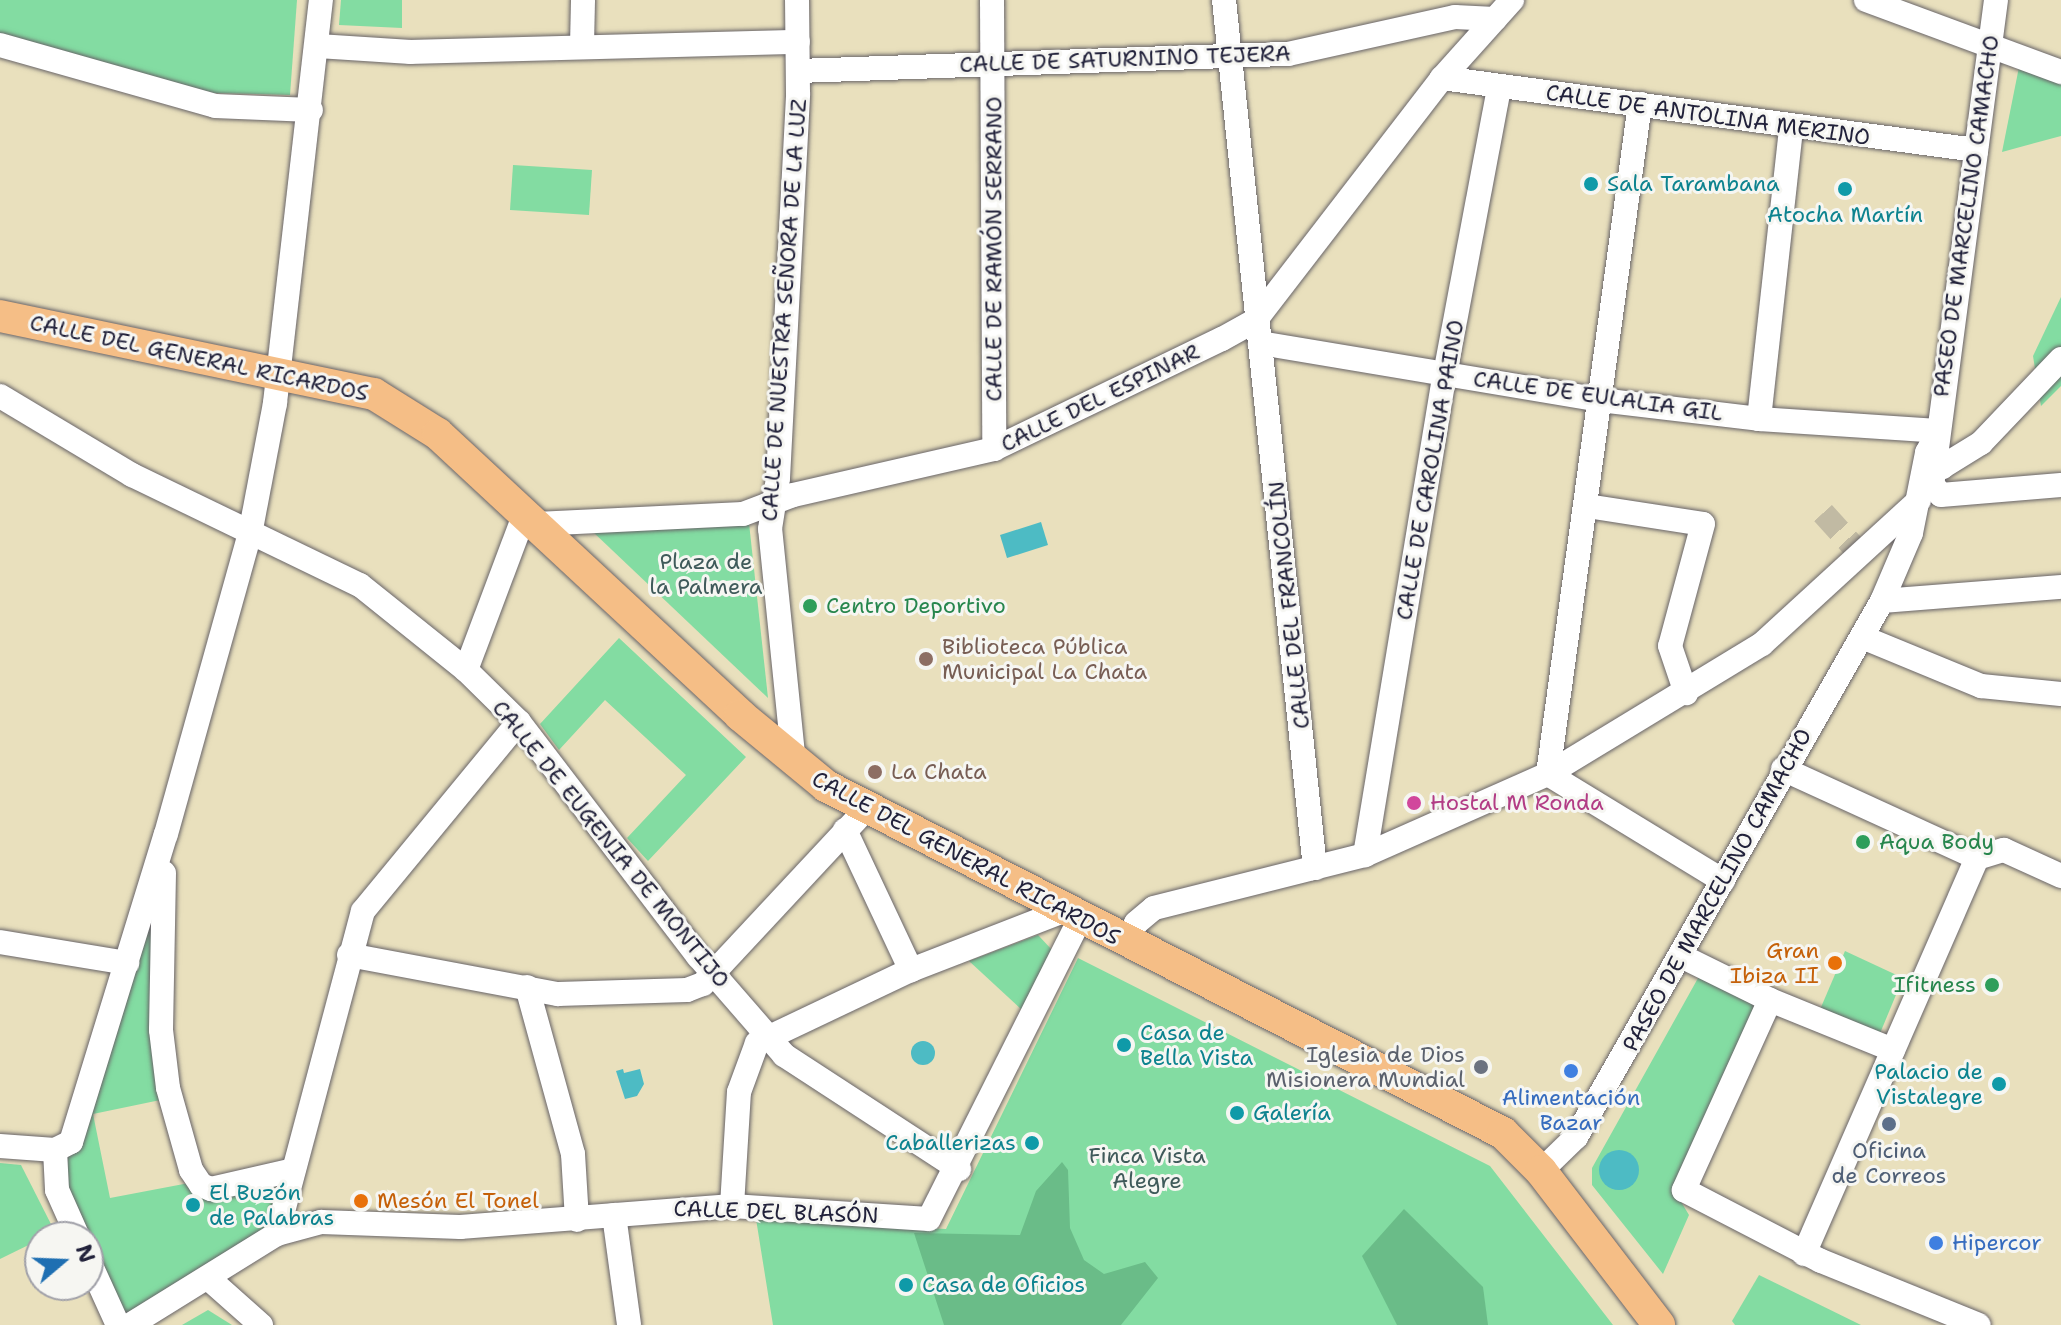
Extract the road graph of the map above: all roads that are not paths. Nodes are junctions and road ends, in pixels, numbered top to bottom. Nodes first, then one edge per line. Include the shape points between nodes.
1 (321, 0) edge
2 (583, 0) edge
3 (797, 0) edge
4 (992, 0) edge
5 (1224, 0) edge
6 (1512, 0) edge
7 (1866, 0) edge
8 (1996, 0) edge
9 (1495, 19) junction
10 (798, 42) junction
11 (0, 45) edge
12 (582, 45) junction
13 (1988, 45) junction
14 (318, 46) junction
15 (1229, 58) junction
16 (994, 65) junction
17 (798, 71) junction
18 (2061, 72) edge
19 (1442, 78) junction
20 (1499, 87) junction
21 (1640, 104) junction
22 (311, 110) junction
23 (1791, 128) junction
24 (1976, 150) junction
25 (5, 324) edge
26 (1257, 332) junction
27 (2061, 359) edge
28 (276, 371) junction
29 (1445, 374) junction
30 (0, 396) edge
31 (1600, 400) junction
32 (1759, 419) junction
33 (1938, 431) junction
34 (994, 449) junction
35 (1938, 466) junction
36 (2061, 485) edge
37 (1930, 497) junction
38 (771, 505) junction
39 (1587, 506) junction
40 (530, 518) junction
41 (251, 529) junction
42 (2061, 587) edge
43 (1882, 601) junction
44 (1862, 637) junction
45 (466, 670) junction
46 (1686, 693) junction
47 (2061, 694) edge
48 (519, 722) junction
49 (794, 764) junction
50 (1783, 769) junction
51 (1548, 774) junction
52 (855, 819) junction
53 (166, 834) junction
54 (1365, 855) junction
55 (1977, 858) junction
56 (1315, 868) junction
57 (2061, 876) edge
58 (1723, 881) junction
59 (1071, 915) junction
60 (0, 942) edge
61 (1126, 943) junction
62 (349, 955) junction
63 (1681, 956) junction
64 (127, 963) junction
65 (911, 970) junction
66 (712, 973) junction
67 (527, 987) junction
68 (1770, 1000) junction
69 (770, 1034) junction
70 (1893, 1050) junction
71 (0, 1146) edge
72 (55, 1150) junction
73 (959, 1169) junction
74 (293, 1170) junction
75 (1541, 1171) junction
76 (732, 1206) junction
77 (614, 1215) junction
78 (577, 1220) junction
79 (71, 1221) edge
80 (277, 1234) junction
81 (1804, 1254) junction
82 (208, 1278) junction
83 (104, 1294) edge
84 (168, 1315) edge
85 (118, 1325) edge
86 (130, 1325) edge
87 (261, 1325) edge
88 (629, 1325) edge
89 (1659, 1325) edge
90 (1979, 1325) edge

1 - 14 street
2 - 12 street
3 - 10 street, CALLE DE NUESTRA SEÑORA DE LA LUZ
4 - 16 street, CALLE DE RAMÓN SERRANO
5 - 15 street, CALLE DEL FRANCOLÍN
6 - 9 street, CALLE DEL ESPINAR
7 - 13 street
8 - 13 street, PASEO DE MARCELINO CAMACHO
9 - 15 street, CALLE DE SATURNINO TEJERA via 1455,17 1288,54
9 - 19 street, CALLE DEL ESPINAR
10 - 12 street
10 - 17 street, CALLE DE NUESTRA SEÑORA DE LA LUZ
11 - 22 street via 215,106
12 - 14 street via 411,52
13 - 18 street
13 - 24 street, PASEO DE MARCELINO CAMACHO
14 - 22 street
15 - 16 street, CALLE DE SATURNINO TEJERA
15 - 26 street, CALLE DEL FRANCOLÍN
16 - 17 street, CALLE DE SATURNINO TEJERA
16 - 34 street, CALLE DE RAMÓN SERRANO
17 - 38 street, CALLE DE NUESTRA SEÑORA DE LA LUZ via 778,478
19 - 20 street, CALLE DE ANTOLINA MERINO
19 - 26 street, CALLE DEL ESPINAR
20 - 21 street, CALLE DE ANTOLINA MERINO
20 - 29 street, CALLE DE CAROLINA PAINO
21 - 23 street, CALLE DE ANTOLINA MERINO
21 - 31 street
22 - 28 street
23 - 24 street, CALLE DE ANTOLINA MERINO
23 - 32 street
24 - 33 street, PASEO DE MARCELINO CAMACHO
25 - 28 main road, CALLE DEL GENERAL RICARDOS
26 - 29 street, CALLE DE EULALIA GIL
26 - 34 street, CALLE DEL ESPINAR
26 - 56 street, CALLE DEL FRANCOLÍN
27 - 35 street via 1981,443
28 - 40 main road, CALLE DEL GENERAL RICARDOS via 374,394 438,434
28 - 41 street via 275,403
29 - 31 street, CALLE DE EULALIA GIL
29 - 54 street, CALLE DE CAROLINA PAINO
30 - 41 street, CALLE DE EUGENIA DE MONTIJO via 132,475
31 - 32 street, CALLE DE EULALIA GIL
31 - 39 street
32 - 33 street, CALLE DE EULALIA GIL
33 - 35 street, PASEO DE MARCELINO CAMACHO
33 - 37 street, PASEO DE MARCELINO CAMACHO via 1927,453
34 - 38 street, CALLE DEL ESPINAR via 793,495
35 - 37 street, PASEO DE MARCELINO CAMACHO
36 - 37 street
37 - 43 street, PASEO DE MARCELINO CAMACHO
37 - 46 street via 1762,644
38 - 40 street, CALLE DEL ESPINAR via 743,514
38 - 49 street, CALLE DE NUESTRA SEÑORA DE LA LUZ
39 - 46 street via 1703,524 1670,646
39 - 51 street
40 - 45 street
40 - 49 main road, CALLE DEL GENERAL RICARDOS
41 - 45 street, CALLE DE EUGENIA DE MONTIJO via 360,585
41 - 53 street
42 - 43 street
43 - 44 street, PASEO DE MARCELINO CAMACHO
44 - 47 street via 1981,686
44 - 50 street, PASEO DE MARCELINO CAMACHO
45 - 48 street, CALLE DE EUGENIA DE MONTIJO
46 - 51 street
48 - 62 street via 363,911
48 - 66 street, CALLE DE EUGENIA DE MONTIJO
49 - 52 main road, CALLE DEL GENERAL RICARDOS
50 - 55 street
50 - 58 street, PASEO DE MARCELINO CAMACHO
51 - 54 street
51 - 58 street
52 - 59 main road, CALLE DEL GENERAL RICARDOS
52 - 65 street
52 - 66 street
53 - 64 street
53 - 74 street via 161,1030 168,1088 191,1170 211,1189
54 - 56 street
55 - 57 street via 2004,850
55 - 70 street
56 - 61 street via 1154,908 1136,923
58 - 63 street, PASEO DE MARCELINO CAMACHO
59 - 61 main road, CALLE DEL GENERAL RICARDOS
59 - 65 street
59 - 73 street, CALLE DEL BLASÓN
60 - 64 street
61 - 75 main road, CALLE DEL GENERAL RICARDOS via 1487,1124 1520,1147
62 - 67 street
62 - 74 street
63 - 68 street
63 - 75 street, PASEO DE MARCELINO CAMACHO via 1576,1137
64 - 72 street via 76,1133
65 - 69 street
66 - 67 street via 703,984 687,990 558,994
66 - 69 street, CALLE DE EUGENIA DE MONTIJO
67 - 78 street via 573,1154
68 - 70 street
68 - 81 street via 1684,1190
69 - 73 street, CALLE DE EUGENIA DE MONTIJO via 784,1055
69 - 76 street via 757,1043 739,1092
70 - 81 street
71 - 72 street
72 - 79 street via 57,1190
73 - 76 street, CALLE DEL BLASÓN via 929,1219
74 - 80 street
75 - 89 main road, CALLE DEL GENERAL RICARDOS
76 - 77 street, CALLE DEL BLASÓN
77 - 78 street, CALLE DEL BLASÓN
77 - 88 street
78 - 80 street, CALLE DEL BLASÓN via 460,1227 321,1222
80 - 82 street, CALLE DEL BLASÓN
81 - 90 street
82 - 84 street, CALLE DEL BLASÓN
82 - 87 street
83 - 85 street
84 - 86 street, CALLE DEL BLASÓN

